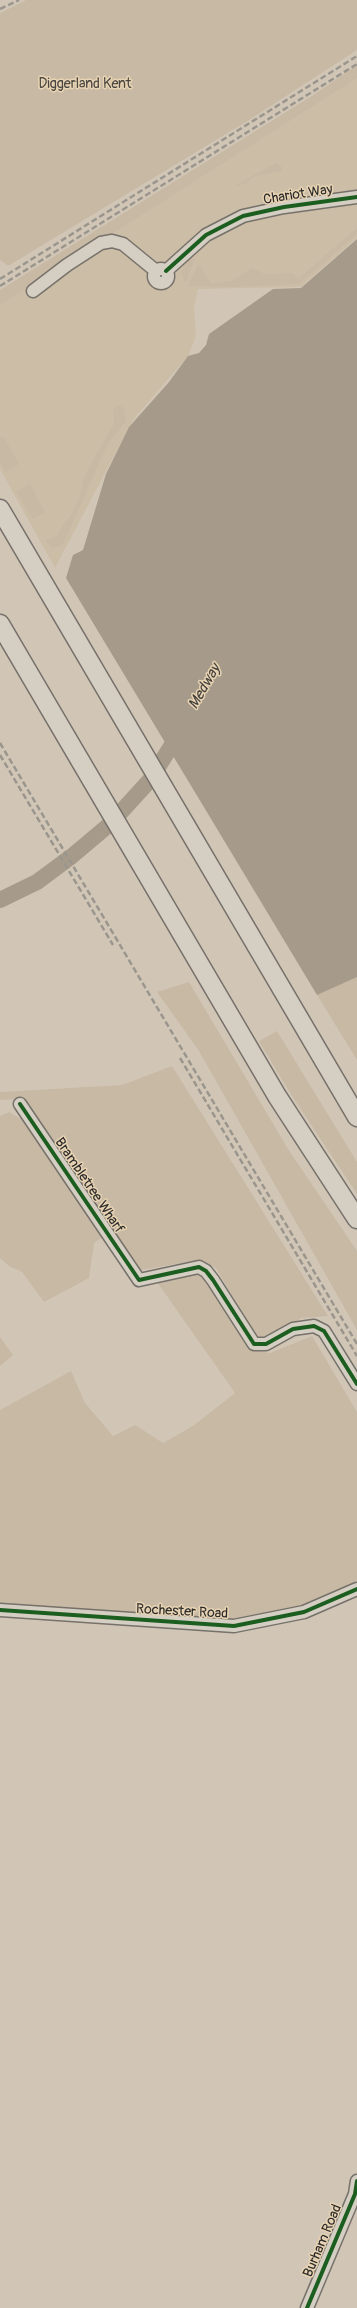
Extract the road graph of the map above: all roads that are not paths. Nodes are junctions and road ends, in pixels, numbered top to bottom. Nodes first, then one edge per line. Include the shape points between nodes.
1 (357, 197) edge
2 (33, 291) dead end
3 (0, 509) edge
4 (0, 624) edge
5 (20, 1104) dead end
6 (357, 1117) edge
7 (357, 1219) edge
8 (357, 1384) edge
9 (357, 1589) edge
10 (0, 1610) edge
11 (357, 2181) edge
12 (307, 2308) edge

1 - 2 street, Chariot Way via 284,207 243,216 206,235 161,271 118,241 101,243
3 - 6 highway
4 - 7 highway via 280,1103
5 - 8 street, Brambletree Wharf via 139,1280 198,1267 206,1271 213,1280 254,1344 266,1344 293,1329 314,1326 324,1331
9 - 10 street, Rochester Road via 304,1612 234,1626
11 - 12 street, Burham Road via 355,2194

